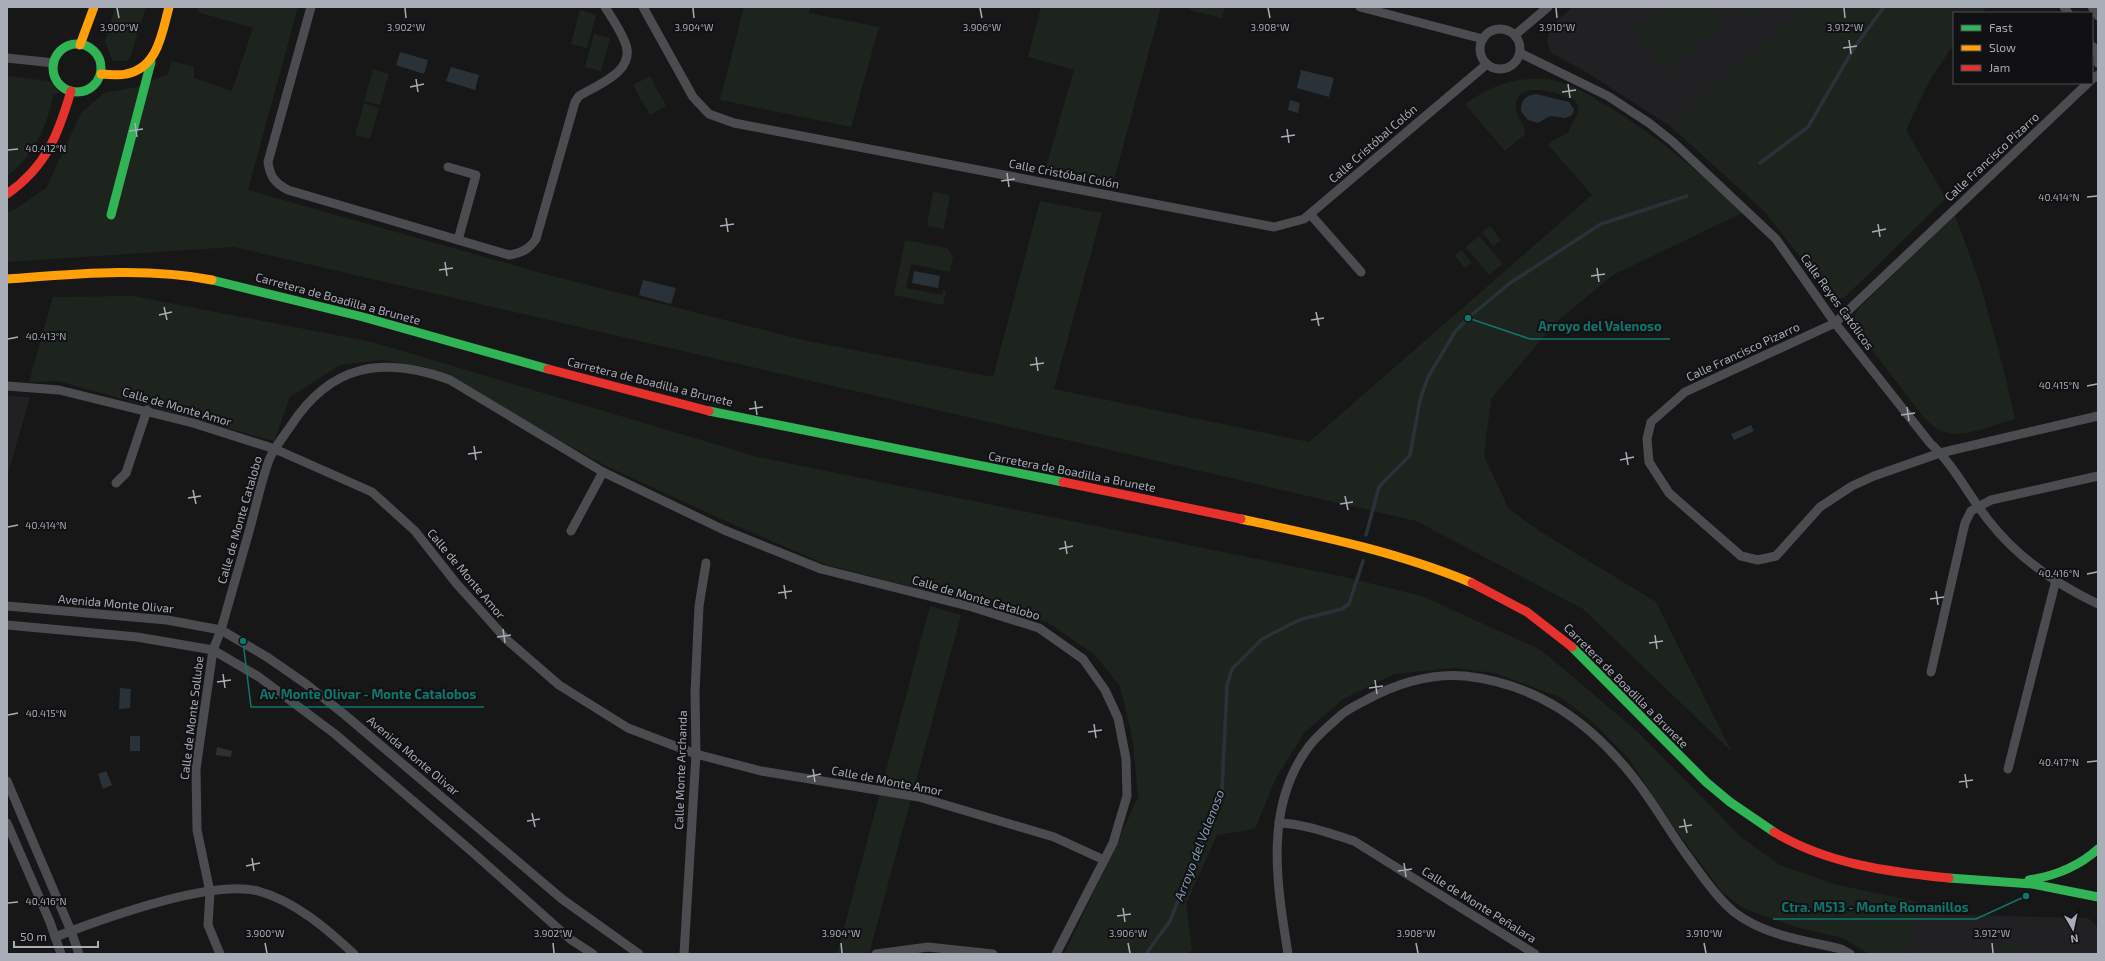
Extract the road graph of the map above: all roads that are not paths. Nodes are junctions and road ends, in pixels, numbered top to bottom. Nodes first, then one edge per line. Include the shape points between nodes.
1 (94, 7) edge
2 (168, 7) edge
3 (311, 7) edge
4 (605, 7) edge
5 (643, 7) edge
6 (1360, 7) edge
7 (1548, 7) edge
8 (2092, 7) edge
9 (2098, 16) edge
10 (1516, 35) junction
11 (1483, 39) junction
12 (80, 45) junction
13 (1520, 54) junction
14 (2098, 54) edge
15 (7, 58) edge
16 (151, 62) junction
17 (2098, 63) edge
18 (54, 64) junction
19 (1488, 64) junction
20 (101, 74) junction
21 (2087, 84) edge
22 (71, 91) junction
23 (448, 167) dead end
24 (7, 194) edge
25 (1310, 214) junction
26 (111, 215) dead end
27 (458, 240) junction
28 (1361, 272) dead end
29 (7, 280) edge
30 (1835, 323) junction
31 (7, 386) edge
32 (147, 410) junction
33 (2098, 416) edge
34 (275, 449) junction
35 (1940, 453) junction
36 (604, 472) junction
37 (2098, 476) edge
38 (116, 483) dead end
39 (1978, 506) junction
40 (571, 531) dead end
41 (706, 563) dead end
42 (2056, 580) junction
43 (2098, 604) edge
44 (7, 606) edge
45 (7, 625) edge
46 (221, 630) junction
47 (213, 650) junction
48 (1931, 672) dead end
49 (696, 754) junction
50 (2008, 769) dead end
51 (7, 781) edge
52 (7, 823) edge
53 (1279, 823) junction
54 (2098, 849) edge
55 (1104, 860) junction
56 (2014, 882) junction
57 (210, 892) junction
58 (2098, 898) edge
59 (71, 931) junction
60 (55, 937) junction
61 (61, 954) edge
62 (79, 954) edge
63 (220, 954) edge
64 (354, 954) edge
65 (593, 954) edge
66 (639, 954) edge
67 (684, 954) edge
68 (876, 954) edge
69 (992, 954) edge
70 (1056, 954) edge
71 (1288, 954) edge
72 (1535, 954) edge
73 (1850, 954) edge

1 - 12 main road
2 - 16 main road
3 - 27 street via 268,162 270,175 278,185 288,190
4 - 27 street via 625,41 626,62 619,73 579,96 575,102 536,238 530,248 509,255
5 - 25 street, Calle Cristóbal Colón via 693,97 709,114 734,123 1274,226 1304,219
6 - 11 street
7 - 10 street
8 - 9 street
10 - 11 street via 1498,29 1492,30
10 - 13 street
11 - 19 street via 1481,52
12 - 18 main road via 73,45 61,52
12 - 20 main road via 86,46 97,55
13 - 19 street via 1507,68
13 - 30 street, Calle Reyes Católicos via 1608,96 1673,142 1776,239
14 - 17 street
15 - 18 street
16 - 20 main road via 142,70 127,74
16 - 26 main road
18 - 22 main road via 56,77 64,88
19 - 25 street, Calle Cristóbal Colón
20 - 22 main road via 92,87
21 - 30 street, Calle Francisco Pizarro
22 - 24 main road via 55,141 45,159 32,175
23 - 27 street via 476,175
25 - 28 street
29 - 56 main road, Carretera de Boadilla a Brunete via 105,273 154,274 193,277 237,285 342,310 658,399 739,418 1178,506 1349,543 1419,562 1481,588 1530,614 1561,636 1691,768 1736,805 1780,835 1818,852 1886,872 1946,879
30 - 35 street, Calle Reyes Católicos
30 - 35 street, Calle Francisco Pizarro via 1685,392 1651,422 1647,439 1649,462 1669,493 1741,556 1758,560 1776,556 1820,507 1852,486
31 - 32 street, Calle de Monte Amor via 59,390
32 - 34 street, Calle de Monte Amor
32 - 38 street via 126,474
33 - 35 street, Calle Francisco Pizarro
34 - 36 street, Calle de Monte Catalobo via 300,411 319,392 344,375 369,367 397,367 423,371 450,380
34 - 46 street, Calle de Monte Catalobo via 269,460
34 - 49 street, Calle de Monte Amor via 372,492 415,531 456,583 507,640 559,684 628,728
35 - 39 street, Calle Reyes Católicos
36 - 40 street
36 - 55 street, Calle de Monte Catalobo via 724,530 822,569 951,601 1039,628 1083,659 1105,690 1118,718 1126,759 1127,796 1113,843
37 - 39 street via 1991,500
39 - 42 street, Calle Reyes Católicos via 2008,543
39 - 48 street via 1971,511 1965,523
41 - 49 street, Calle Monte Archanda via 698,614
42 - 43 street, Calle Reyes Católicos
42 - 50 street
44 - 46 street, Avenida Monte Olivar via 168,620
45 - 47 street via 137,636
46 - 47 street, Calle de Monte Catalobo
46 - 66 street, Avenida Monte Olivar via 267,657 317,693 562,899
47 - 57 street, Calle de Monte Sollube via 196,769 197,830
47 - 65 street via 259,677 335,734 570,939
49 - 55 street, Calle de Monte Amor via 761,771 919,797 1054,837
49 - 67 street, Calle Monte Archanda
51 - 59 street
52 - 60 street
53 - 71 street via 1276,860
53 - 72 street, Calle de Monte Peñalara via 1324,831 1354,842
53 - 73 street via 1288,784 1308,747 1347,710 1410,680 1451,675 1492,680 1540,698 1567,713 1592,732 1635,779 1712,889 1734,911 1763,929 1841,949
54 - 56 main road, Carretera de Boadilla a Brunete via 2068,870 2048,878
55 - 70 street, Calle de Monte Catalobo
56 - 58 main road, Carretera de Boadilla a Brunete
57 - 59 street via 157,903
57 - 63 street, Calle de Monte Sollube via 208,925
57 - 64 street via 225,889 257,891 284,900 328,930
59 - 60 street
59 - 62 street
60 - 61 street
68 - 69 street via 928,947

